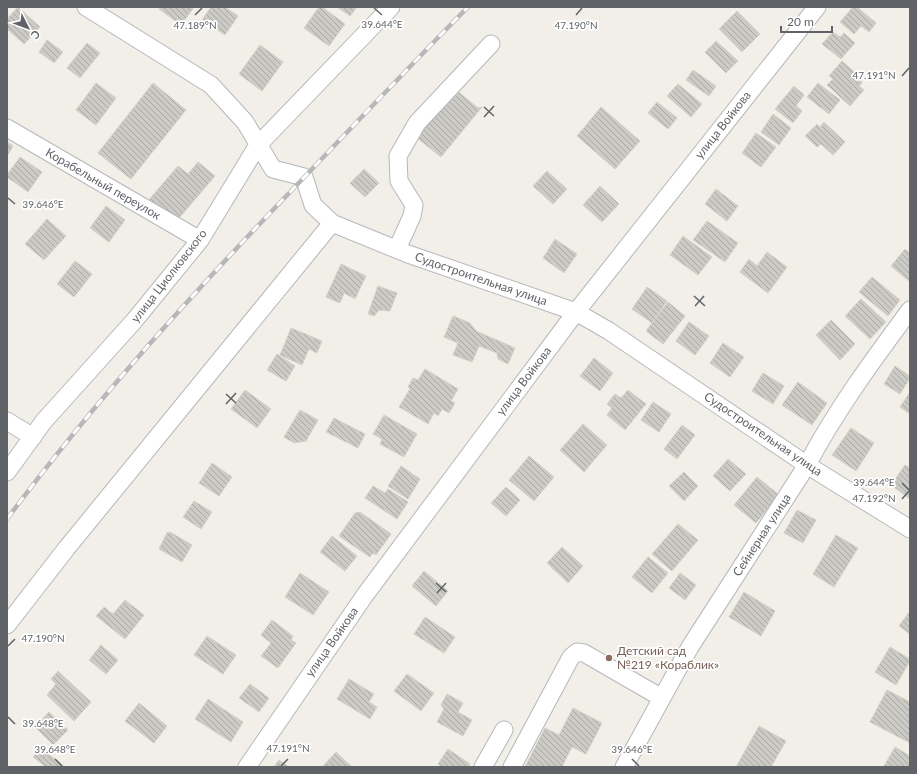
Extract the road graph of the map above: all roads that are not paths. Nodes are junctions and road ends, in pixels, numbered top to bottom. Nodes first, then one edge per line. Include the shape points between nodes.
1 (86, 7) edge
2 (391, 7) edge
3 (817, 7) edge
4 (491, 44) dead end
5 (7, 128) edge
6 (258, 145) junction
7 (332, 223) junction
8 (200, 240) junction
9 (397, 250) junction
10 (910, 310) edge
11 (576, 312) junction
12 (7, 421) edge
13 (33, 436) junction
14 (807, 465) junction
15 (7, 472) edge
16 (910, 530) edge
17 (7, 625) edge
18 (662, 698) junction
19 (504, 730) dead end
20 (247, 767) edge
21 (483, 767) edge
22 (512, 767) edge
23 (624, 767) edge

1 - 6 street, Судостроительная улица via 212,85 245,122
2 - 6 street, улица Циолковского
3 - 11 street, улица Войкова
4 - 9 street via 417,123 398,156 399,181 414,204 412,216
5 - 8 street, Корабельный переулок
6 - 7 street, Судостроительная улица via 273,169 304,177 313,205
6 - 8 street, улица Циолковского
7 - 9 street, Судостроительная улица
7 - 17 street
8 - 13 street, улица Циолковского via 134,321
9 - 11 street, Судостроительная улица
10 - 14 street, Сейнерная улица via 824,433
11 - 14 street, Судостроительная улица via 609,331
11 - 20 street, улица Войкова via 366,595
12 - 13 street
13 - 15 street, улица Циолковского
14 - 16 street, Судостроительная улица
14 - 18 street, Сейнерная улица via 690,647
18 - 22 street via 584,653 577,652 571,657
18 - 23 street, Сейнерная улица
19 - 21 street

